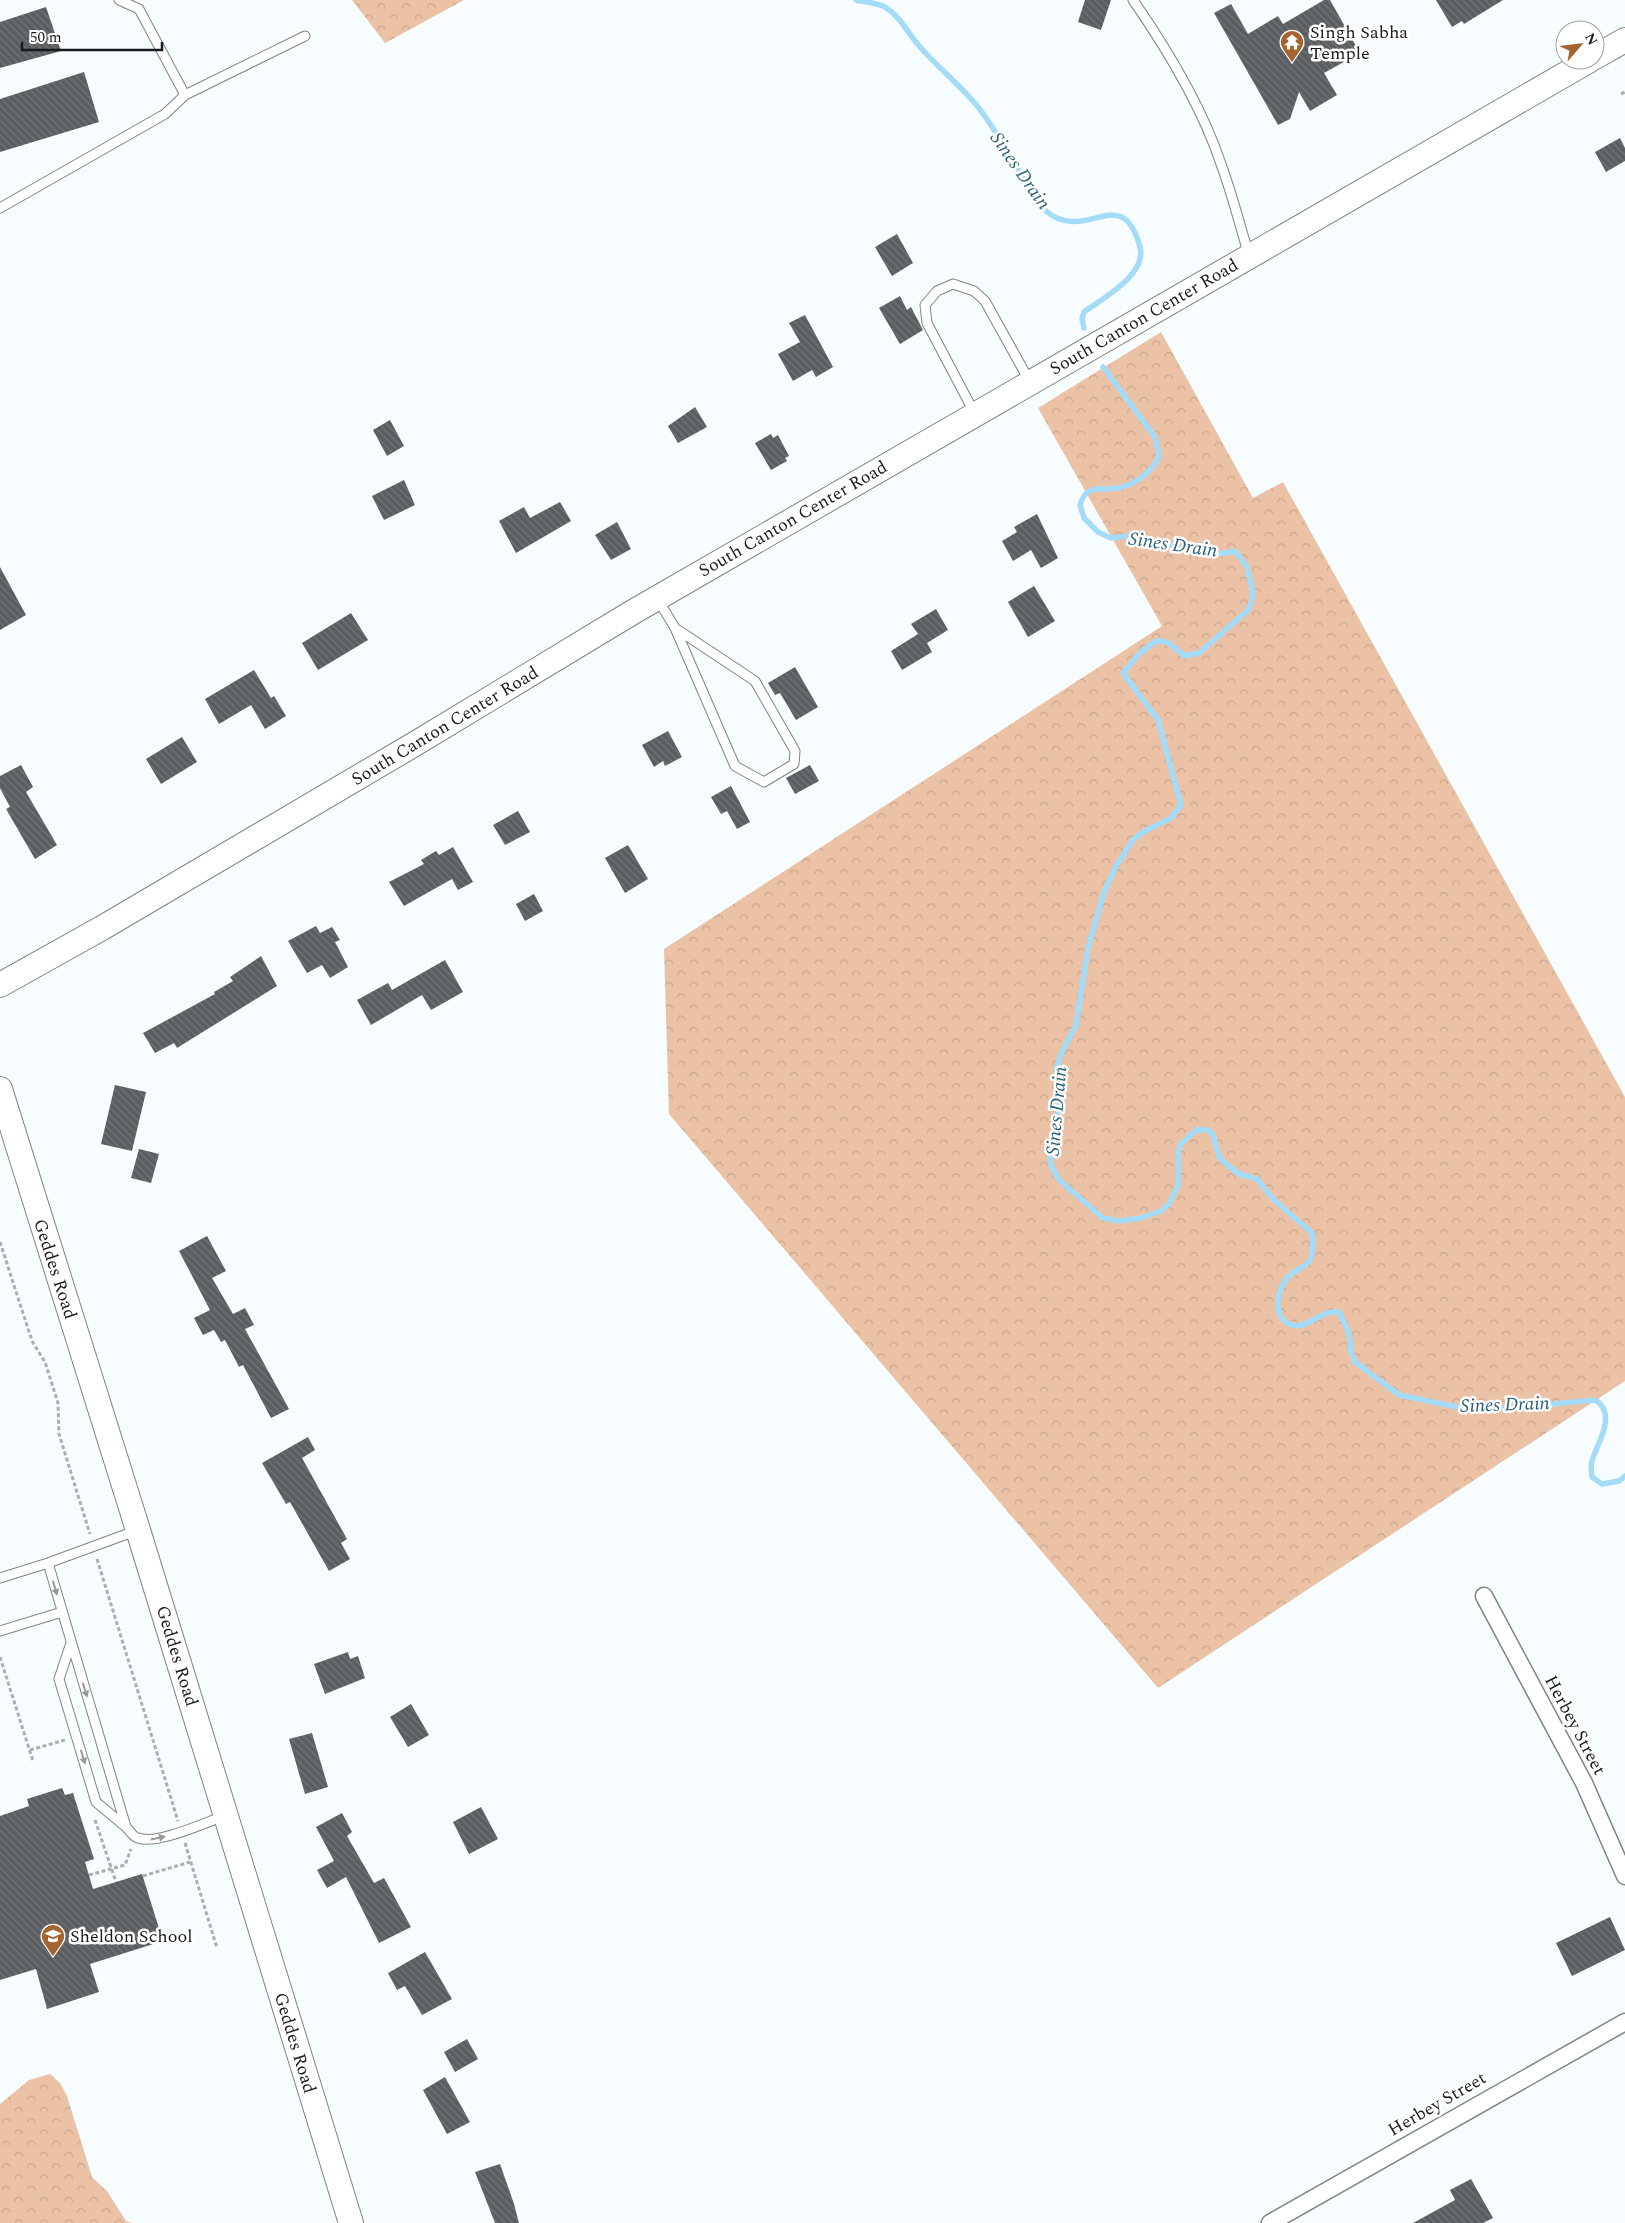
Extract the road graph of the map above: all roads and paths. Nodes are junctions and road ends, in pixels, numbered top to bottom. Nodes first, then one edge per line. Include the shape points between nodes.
1 (119, 0) edge
2 (1133, 0) edge
3 (305, 36) dead end
4 (1625, 40) edge
5 (1605, 51) edge
6 (1573, 70) edge
7 (185, 95) junction
8 (0, 208) edge
9 (1249, 256) junction
10 (1030, 382) junction
11 (975, 414) junction
12 (657, 598) junction
13 (675, 628) junction
14 (0, 985) edge
15 (0, 1089) edge
16 (0, 1242) edge
17 (138, 1530) junction
18 (93, 1546) junction
19 (48, 1563) junction
20 (0, 1578) edge
21 (1484, 1596) dead end
22 (62, 1612) junction
23 (0, 1631) edge
24 (71, 1643) junction
25 (0, 1657) edge
26 (66, 1739) dead end
27 (30, 1750) junction
28 (33, 1761) dead end
29 (226, 1815) junction
30 (126, 1827) junction
31 (181, 1831) junction
32 (132, 1849) dead end
33 (190, 1862) junction
34 (89, 1875) dead end
35 (143, 1876) dead end
36 (1625, 1876) edge
37 (217, 1948) dead end
38 (1625, 2022) edge
39 (351, 2223) edge
40 (1270, 2223) edge

1 - 7 lane via 139,9
2 - 9 lane via 1160,39 1193,101 1221,163
3 - 7 lane
4 - 5 main road
6 - 9 main road, South Canton Center Road
7 - 8 lane via 165,114
9 - 10 main road, South Canton Center Road
10 - 11 main road, South Canton Center Road
10 - 11 lane via 985,301 974,291 953,284 937,291 925,305 927,323
11 - 12 main road, South Canton Center Road
12 - 13 lane
12 - 14 main road, South Canton Center Road via 405,750
13 - 13 lane via 735,766 764,782 794,764 795,751 755,681
15 - 17 main road, Geddes Road
16 - 18 path via 32,1341 45,1362 58,1403 59,1434
17 - 18 lane
17 - 29 main road, Geddes Road
18 - 19 lane
18 - 31 path
19 - 20 lane
19 -> 22 lane
21 - 36 street, Herbey Street via 1584,1783
22 - 23 lane
22 - 24 lane
24 -> 30 lane
24 -> 30 lane via 59,1679 90,1783 96,1802
25 - 27 path
26 - 27 path
27 - 28 path
29 - 31 lane
29 - 39 main road, Geddes Road
30 -> 31 lane via 136,1838 148,1840
31 - 33 path
32 - 34 path via 125,1865
33 - 35 path
33 - 37 path
38 - 40 street, Herbey Street

